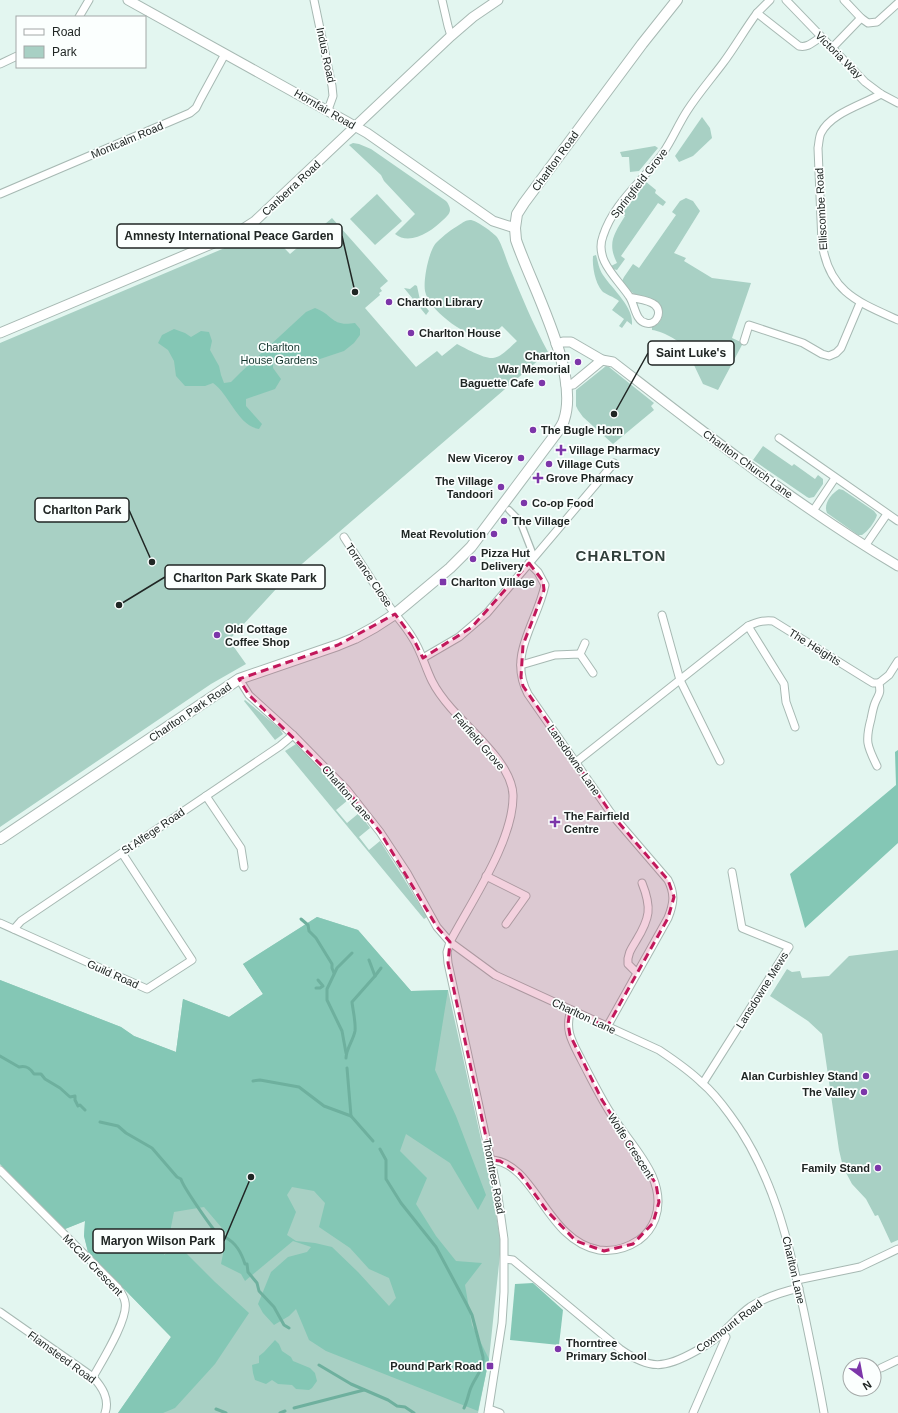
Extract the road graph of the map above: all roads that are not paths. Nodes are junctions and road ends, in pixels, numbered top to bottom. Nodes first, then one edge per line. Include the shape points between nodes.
1 (89, 0) edge
2 (128, 0) edge
3 (314, 0) edge
4 (442, 0) edge
5 (498, 0) edge
6 (677, 0) edge
7 (770, 0) edge
8 (786, 0) edge
9 (844, 0) edge
10 (898, 3) edge
11 (758, 13) junction
12 (80, 16) edge
13 (861, 18) junction
14 (451, 36) junction
15 (821, 37) junction
16 (832, 48) junction
17 (225, 54) junction
18 (16, 56) edge
19 (0, 64) edge
20 (880, 94) junction
21 (898, 103) edge
22 (328, 110) junction
23 (356, 127) junction
24 (0, 194) edge
25 (514, 228) junction
26 (630, 297) dead end
27 (860, 303) junction
28 (898, 320) edge
29 (0, 333) edge
30 (744, 341) dead end
31 (556, 344) junction
32 (602, 360) junction
33 (566, 385) junction
34 (779, 438) dead end
35 (614, 463) dead end
36 (836, 478) junction
37 (510, 510) dead end
38 (813, 511) junction
39 (888, 514) junction
40 (898, 521) edge
41 (344, 537) dead end
42 (865, 546) junction
43 (534, 557) junction
44 (529, 563) junction
45 (898, 566) edge
46 (394, 614) junction
47 (662, 616) dead end
48 (748, 626) junction
49 (584, 643) dead end
50 (580, 654) junction
51 (423, 658) junction
52 (898, 661) edge
53 (521, 665) junction
54 (593, 673) dead end
55 (239, 679) junction
56 (680, 680) junction
57 (879, 683) junction
58 (795, 727) dead end
59 (293, 735) junction
60 (720, 761) dead end
61 (576, 762) junction
62 (877, 766) dead end
63 (206, 796) junction
64 (0, 839) edge
65 (122, 852) junction
66 (244, 867) dead end
67 (732, 872) dead end
68 (486, 876) junction
69 (642, 883) dead end
70 (0, 922) edge
71 (506, 924) dead end
72 (14, 929) junction
73 (450, 942) junction
74 (638, 973) junction
75 (571, 1010) junction
76 (607, 1027) junction
77 (703, 1083) junction
78 (491, 1160) junction
79 (0, 1170) edge
80 (898, 1249) edge
81 (505, 1259) junction
82 (797, 1280) junction
83 (799, 1288) junction
84 (0, 1312) edge
85 (723, 1333) junction
86 (898, 1360) edge
87 (882, 1368) edge
88 (94, 1377) junction
89 (489, 1411) edge
90 (105, 1413) edge
91 (500, 1413) edge
92 (693, 1413) edge
93 (824, 1413) edge

1 - 12 street
2 - 17 street, Hornfair Road
3 - 22 street, Indus Road via 332,86 333,96
4 - 14 street
5 - 14 street, Canberra Road
6 - 25 main road, Charlton Road via 524,203 517,214
7 - 11 street, Springfield Grove
8 - 15 street, Victoria Way
9 - 13 street
10 - 13 street via 877,22 868,22
11 - 15 street via 799,46 810,45
11 - 26 street, Springfield Grove via 689,108 662,155 621,203 606,227 602,238 602,256 611,273
13 - 16 street
14 - 23 street, Canberra Road
15 - 16 street, Victoria Way
16 - 20 street, Victoria Way
17 - 22 street, Hornfair Road
17 - 24 street, Montcalm Road via 190,113
18 - 19 street
20 - 21 street, Victoria Way
20 - 27 street, Elliscombe Road via 837,116 827,124 820,134 818,148 824,256 839,285
22 - 23 street, Hornfair Road
23 - 25 street, Hornfair Road via 493,221
23 - 29 street, Canberra Road via 255,221 238,232
25 - 31 main road via 516,240
27 - 28 street, Elliscombe Road
27 - 30 street via 841,348 829,356 803,343 749,325
31 - 32 street, Charlton Church Lane via 571,342
31 - 33 main road
32 - 33 street via 572,384
32 - 38 street, Charlton Church Lane via 612,362
33 - 46 main road via 566,412 561,426 488,525 450,568
34 - 36 street
35 - 43 street
36 - 38 street
36 - 39 street
37 - 43 street via 520,521
38 - 42 street, Charlton Church Lane
39 - 40 street
39 - 42 street
41 - 46 street, Torrance Close
42 - 45 street, Charlton Church Lane
43 - 44 street
44 - 51 street via 472,627
44 - 53 street, Lansdowne Lane via 538,572 545,586 523,645
46 - 51 street, Fairfield Grove via 413,638
46 - 55 main road, Charlton Park Road via 355,638
47 - 56 street
48 - 56 street, The Heights
48 - 57 street, The Heights via 764,620 772,621 873,683
48 - 58 street via 784,684 786,702
49 - 50 street
50 - 53 street via 555,655
50 - 54 street
51 - 68 street, Fairfield Grove via 440,694 496,756 511,782 513,795 510,822
52 - 57 street via 889,675
53 - 61 street, Lansdowne Lane via 521,677 528,694
55 - 59 street, Charlton Lane via 249,695
55 - 64 main road, Charlton Park Road
56 - 60 street
56 - 61 street, The Heights
57 - 62 street via 881,692 874,704 867,733 869,751
59 - 63 street, St Alfege Road
59 - 73 street, Charlton Lane via 347,790 380,832 437,927
61 - 74 street, Lansdowne Lane via 613,816 672,888 674,897 668,918
63 - 65 street, St Alfege Road
63 - 66 street via 241,848
65 - 72 street, St Alfege Road via 21,921
65 - 72 street, Guild Road via 192,960 147,989
67 - 77 street, Lansdowne Mews via 742,928 789,947
68 - 71 street via 526,896
68 - 73 street, Fairfield Grove
69 - 74 street via 648,903 648,914 646,923 627,957 628,964
70 - 72 street, Guild Road
73 - 75 street, Charlton Lane via 495,975
73 - 78 street, Thorntree Road via 448,962
74 - 76 street, Lansdowne Lane
75 - 76 street, Charlton Lane
75 - 78 street, Wolfe Crescent via 568,1024 577,1051 602,1100 656,1184 659,1202 653,1223 641,1238 622,1249 604,1251 584,1246 560,1226 520,1174 500,1161
76 - 77 street, Charlton Lane via 659,1050
77 - 82 street, Charlton Lane via 742,1132 760,1164 778,1207
78 - 81 street, Thorntree Road via 502,1215
79 - 88 street, McCall Crescent via 124,1297 124,1318
80 - 82 street via 860,1267
81 - 85 street, Coxmount Road via 513,1260 632,1357 650,1364 671,1364 704,1347
81 - 89 street, Thorntree Road via 502,1324
82 - 83 street, Charlton Lane
83 - 85 street, Coxmount Road via 765,1299 751,1307
83 - 93 street, Charlton Lane
84 - 88 street, Flamsteed Road
85 - 92 street via 726,1337
86 - 87 street
88 - 90 street, Flamsteed Road via 102,1387 106,1399
89 - 91 street

